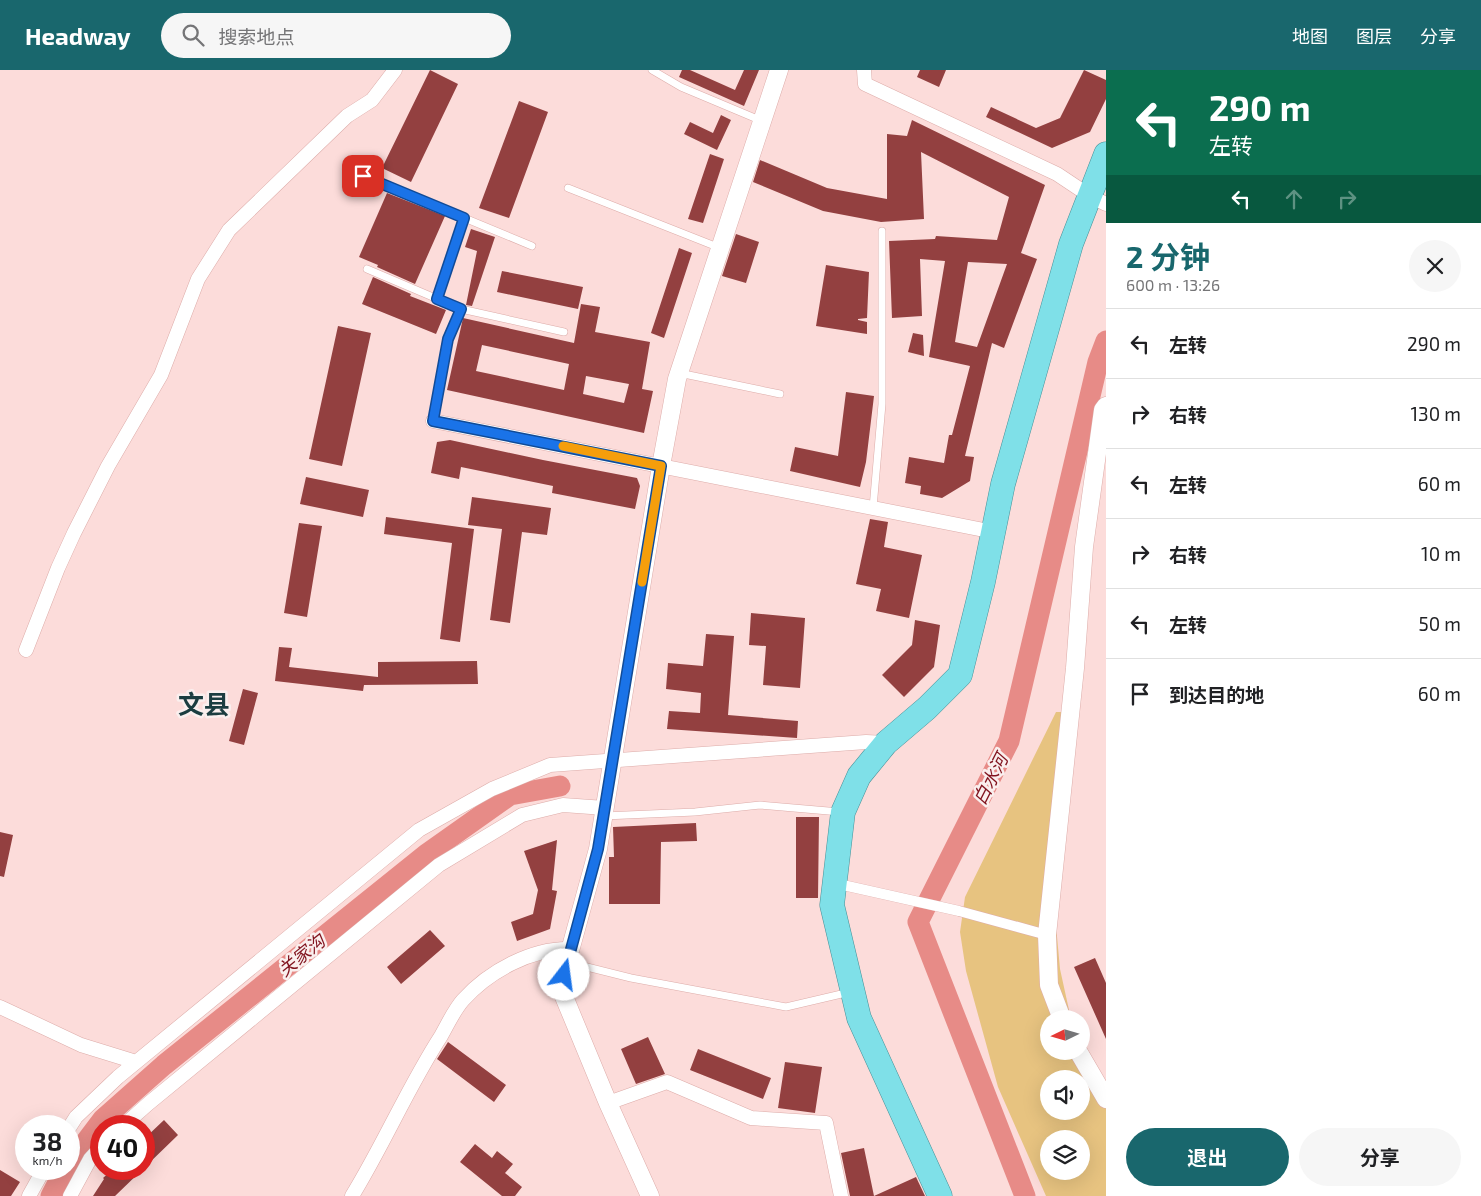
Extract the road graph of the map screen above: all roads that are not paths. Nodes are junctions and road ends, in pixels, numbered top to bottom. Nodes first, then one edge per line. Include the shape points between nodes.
1 (395, 70) edge
2 (652, 70) edge
3 (779, 70) edge
4 (864, 70) edge
5 (763, 121) junction
6 (1106, 154) edge
7 (346, 169) dead end
8 (568, 188) dead end
9 (1098, 200) edge
10 (464, 218) junction
11 (882, 231) dead end
12 (532, 246) dead end
13 (720, 249) junction
14 (367, 269) dead end
15 (437, 299) junction
16 (461, 309) junction
17 (564, 332) dead end
18 (679, 373) junction
19 (780, 394) dead end
20 (1106, 406) edge
21 (433, 421) joint
22 (661, 466) junction
23 (872, 508) junction
24 (994, 532) junction
25 (26, 650) dead end
26 (886, 743) junction
27 (613, 760) junction
28 (604, 812) junction
29 (842, 812) junction
30 (841, 884) junction
31 (1047, 935) junction
32 (569, 956) junction
33 (853, 991) junction
34 (0, 1007) edge
35 (1059, 1010) edge
36 (1083, 1060) edge
37 (136, 1062) junction
38 (1106, 1099) edge
39 (608, 1103) junction
40 (78, 1115) edge
41 (135, 1115) edge
42 (90, 1159) edge
43 (38, 1180) edge
44 (29, 1196) edge
45 (70, 1196) edge
46 (352, 1196) edge
47 (650, 1196) edge
48 (841, 1196) edge
49 (940, 1196) edge

1 - 25 street via 372,100 347,116 320,140 229,230 198,279 161,375 108,466 74,533
2 - 5 lane via 681,87
3 - 5 street
4 - 9 street via 865,84 1057,174
5 - 13 street
6 - 9 highway
7 - 10 lane
8 - 13 lane
9 - 24 highway via 1071,244 1003,484
10 - 12 lane
10 - 15 lane
11 - 23 lane via 882,404
13 - 18 street
14 - 15 lane
15 - 16 lane
16 - 17 lane
16 - 21 lane via 448,339
18 - 19 lane
18 - 22 street
20 - 31 street via 1084,547 1075,668
21 - 22 street
22 - 23 street
22 - 27 street
23 - 24 street
24 - 26 highway via 960,675
26 - 27 street
26 - 29 highway via 859,776
27 - 28 street
27 - 37 street via 550,766 492,788 419,830
28 - 29 lane via 694,812 760,804
28 - 32 street via 598,849
28 - 41 street via 563,805 522,815 440,865
29 - 30 highway
30 - 31 street
30 - 33 highway via 832,904
31 - 35 street via 1049,985
32 - 33 lane via 631,978 786,1007
32 - 39 street via 560,987
32 - 46 street via 555,949 532,954 503,968 463,1000 419,1070
33 - 49 highway via 859,1018
34 - 37 street via 81,1045
36 - 38 street
37 - 40 street
39 - 47 street
39 - 48 street via 667,1082 751,1118 826,1123
42 - 45 street
43 - 44 street

